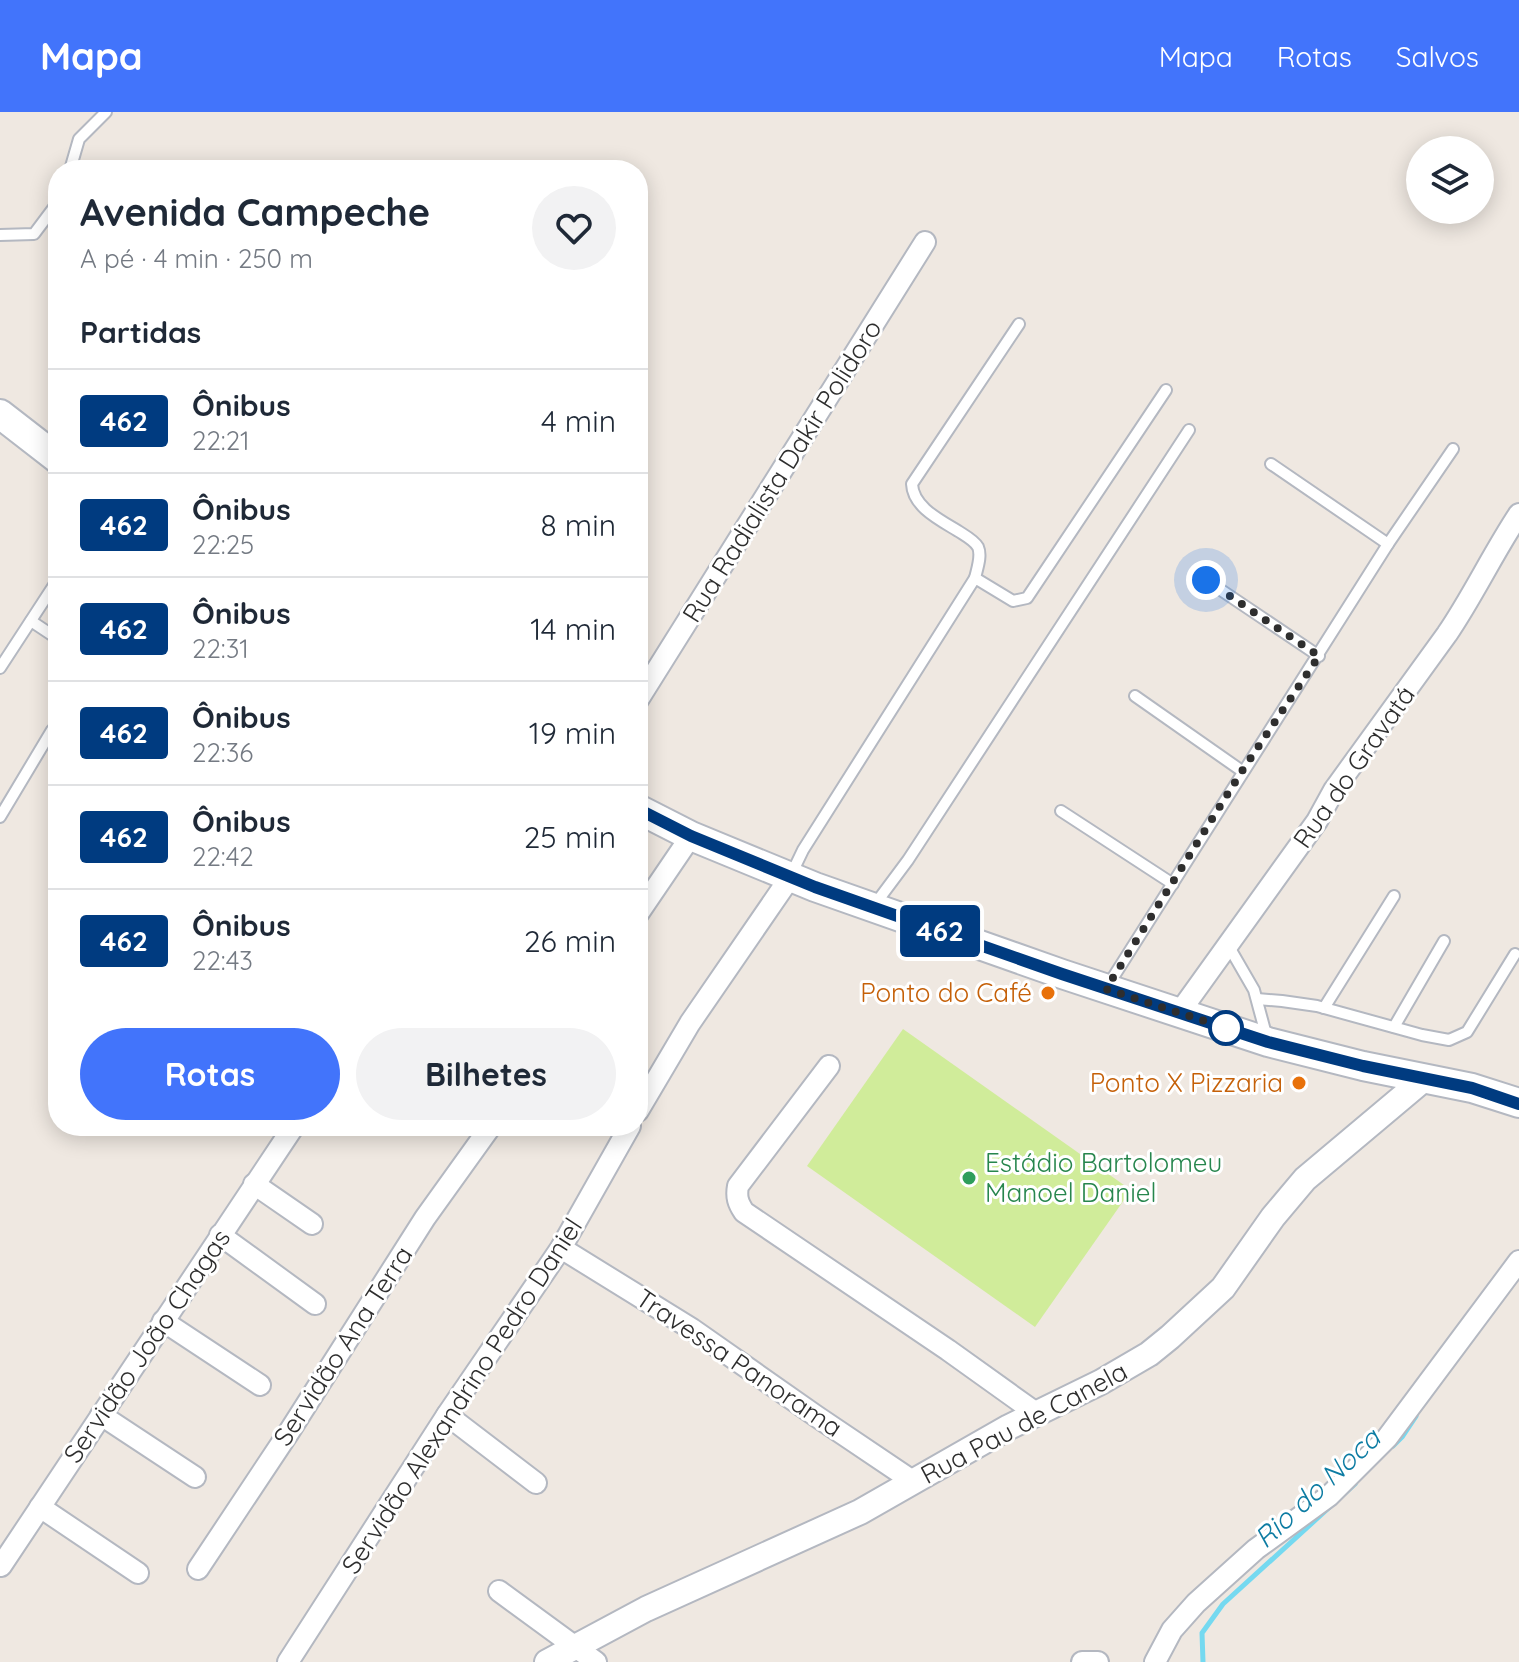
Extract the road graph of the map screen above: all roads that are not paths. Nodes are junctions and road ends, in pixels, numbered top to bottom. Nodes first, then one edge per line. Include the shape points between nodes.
1 (106, 112) edge
2 (73, 160) edge
3 (48, 215) edge
4 (0, 235) edge
5 (925, 242) dead end
6 (1019, 324) dead end
7 (1166, 390) dead end
8 (5, 421) edge
9 (1189, 430) dead end
10 (1453, 449) dead end
11 (48, 452) edge
12 (1271, 464) dead end
13 (1519, 514) edge
14 (1388, 544) junction
15 (975, 578) junction
16 (1206, 580) dead end
17 (48, 595) edge
18 (31, 621) junction
19 (48, 632) edge
20 (1319, 656) junction
21 (0, 668) edge
22 (648, 684) edge
23 (1135, 696) dead end
24 (48, 737) edge
25 (1242, 771) junction
26 (1061, 811) dead end
27 (648, 814) edge
28 (0, 817) edge
29 (691, 836) junction
30 (791, 876) junction
31 (1173, 884) junction
32 (1394, 896) dead end
33 (648, 899) edge
34 (872, 908) junction
35 (1444, 941) dead end
36 (1228, 945) junction
37 (1515, 954) dead end
38 (1106, 989) junction
39 (1257, 999) junction
40 (1324, 1008) junction
41 (1179, 1013) junction
42 (1394, 1027) junction
43 (1268, 1042) junction
44 (829, 1066) dead end
45 (1424, 1079) junction
46 (648, 1094) edge
47 (1519, 1103) edge
48 (287, 1136) edge
49 (484, 1136) edge
50 (624, 1136) edge
51 (254, 1184) junction
52 (312, 1224) dead end
53 (220, 1235) junction
54 (561, 1248) junction
55 (1519, 1261) edge
56 (315, 1304) dead end
57 (163, 1321) junction
58 (260, 1385) dead end
59 (1036, 1413) junction
60 (101, 1415) junction
61 (447, 1415) junction
62 (195, 1477) dead end
63 (914, 1482) junction
64 (536, 1483) dead end
65 (40, 1507) junction
66 (1, 1566) edge
67 (198, 1569) dead end
68 (138, 1573) dead end
69 (499, 1591) dead end
70 (574, 1646) junction
71 (288, 1662) edge
72 (547, 1662) edge
73 (596, 1662) edge
74 (1082, 1662) edge
75 (1098, 1662) edge
76 (1155, 1662) edge

1 - 2 lane via 79,139
3 - 4 lane via 34,234
5 - 22 street, Rua Radialista Dakir Polidoro
6 - 15 lane via 912,484 919,504 978,547
7 - 15 lane via 1027,598 1013,601
8 - 11 main road
9 - 34 lane
10 - 14 lane
12 - 14 lane
13 - 36 street, Rua do Gravatá via 1447,634
14 - 20 lane
15 - 30 lane
16 - 20 lane
17 - 18 lane
18 - 19 lane
18 - 21 lane
20 - 25 lane
23 - 25 lane
24 - 28 lane
25 - 31 lane
26 - 31 lane
27 - 29 main road
29 - 30 main road
29 - 33 street
30 - 34 main road
30 - 46 street
31 - 38 lane
32 - 40 lane
34 - 38 main road
35 - 42 lane
36 - 39 lane
36 - 41 street, Rua do Gravatá
37 - 42 lane via 1467,1032 1449,1040
38 - 41 main road
39 - 40 lane
39 - 43 lane
40 - 42 lane
41 - 43 main road
43 - 45 main road
44 - 59 street via 738,1186 739,1204
45 - 47 main road
45 - 59 street, Rua Pau de Canela via 1305,1179 1223,1288 1170,1337 1126,1368
48 - 51 street, Servidão João Chagas
49 - 67 street, Servidão Ana Terra
50 - 54 street, Servidão Alexandrino Pedro Daniel
51 - 52 street
51 - 53 street, Servidão João Chagas
53 - 56 street
53 - 57 street, Servidão João Chagas
54 - 61 street, Servidão Alexandrino Pedro Daniel
54 - 63 street, Travessa Panorama via 692,1329
55 - 76 street via 1387,1438 1329,1496 1256,1549 1196,1603 1172,1630
57 - 58 street
57 - 60 street, Servidão João Chagas
59 - 63 street, Rua Pau de Canela
60 - 62 street
60 - 65 street, Servidão João Chagas
61 - 64 street
61 - 71 street, Servidão Alexandrino Pedro Daniel
63 - 70 street, Rua Pau de Canela
65 - 66 street, Servidão João Chagas
65 - 68 street
69 - 70 street
70 - 72 street, Rua Pau de Canela
70 - 73 street
74 - 75 street

